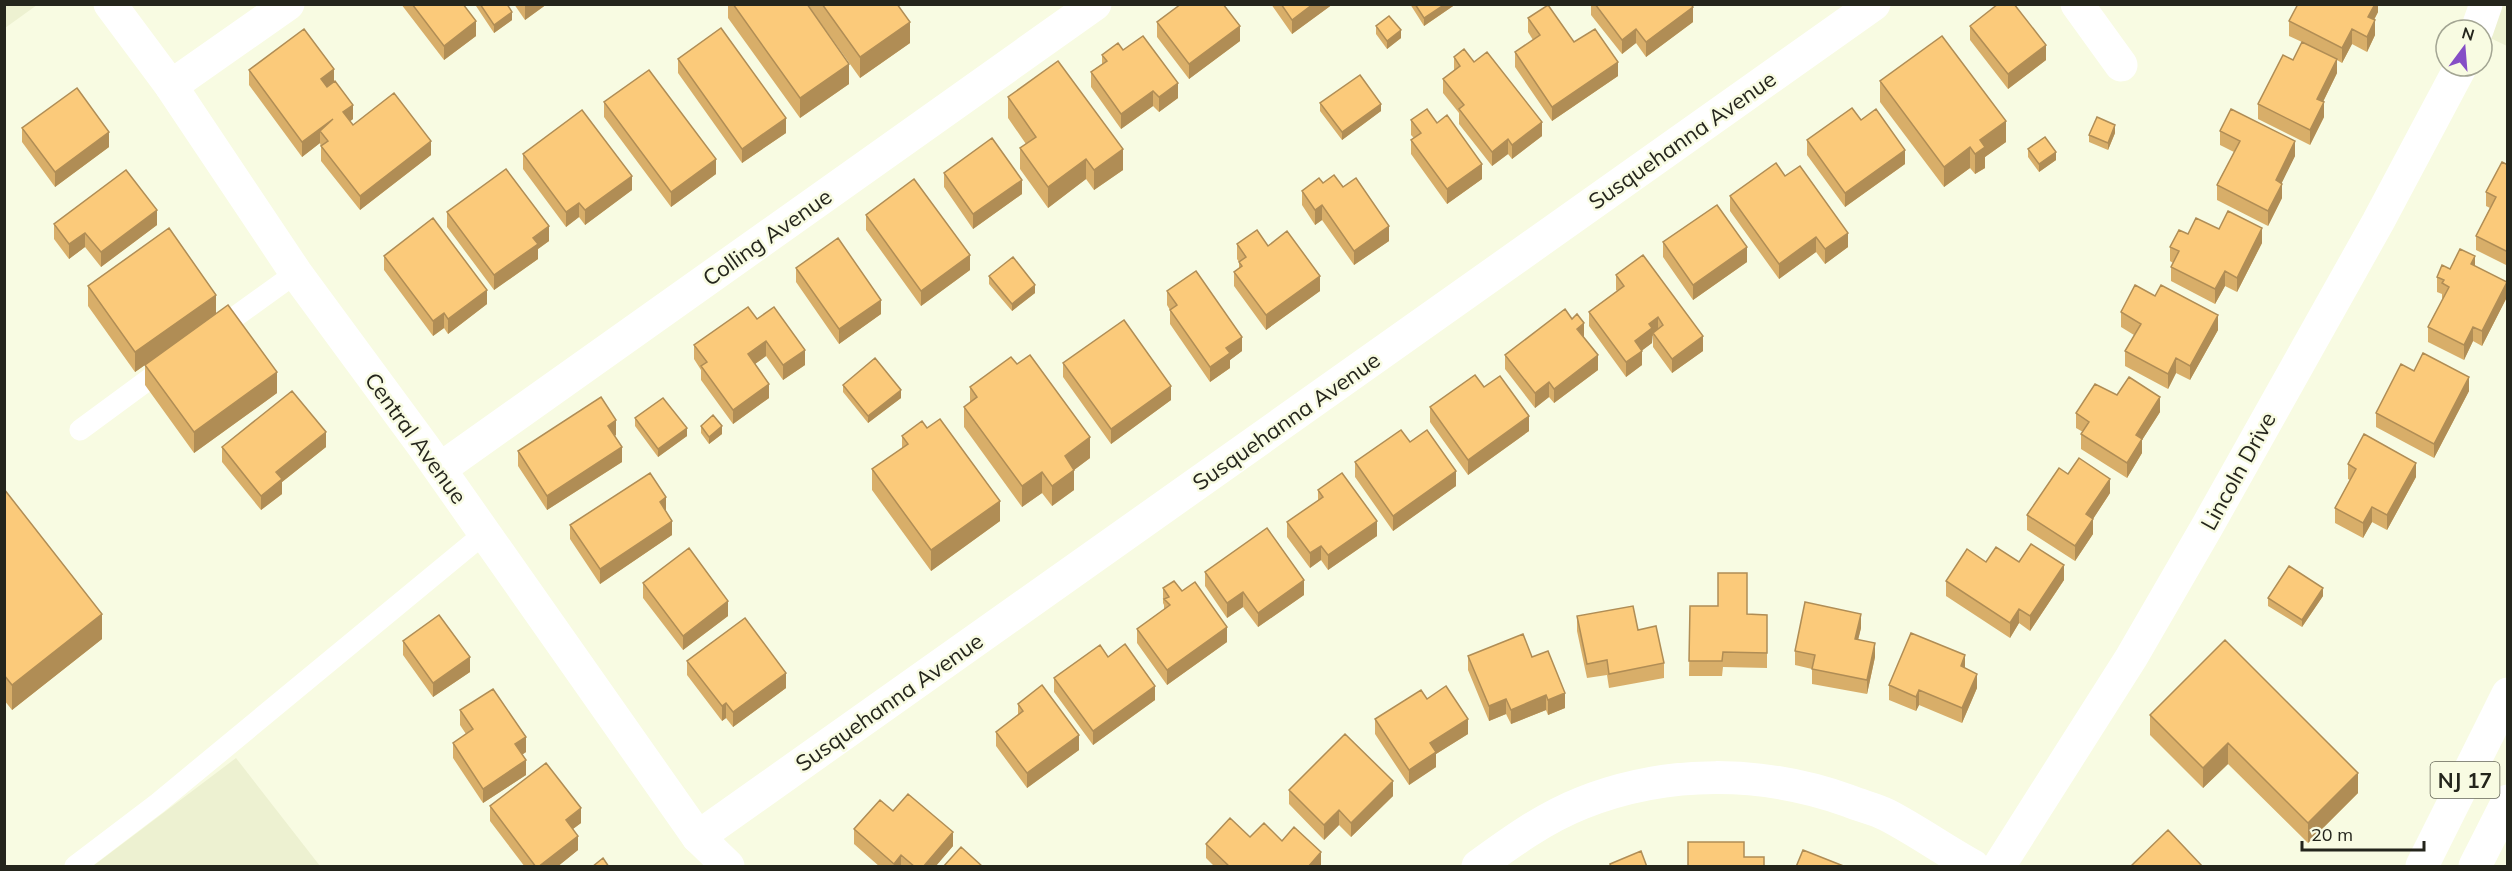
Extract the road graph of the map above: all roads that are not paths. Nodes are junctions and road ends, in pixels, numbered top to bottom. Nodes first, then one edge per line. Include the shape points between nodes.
1 (110, 4) edge
2 (288, 4) edge
3 (1095, 4) edge
4 (1874, 4) edge
5 (2077, 4) edge
6 (2121, 65) dead end
7 (2455, 78) edge
8 (171, 86) junction
9 (296, 273) junction
10 (202, 341) edge
11 (183, 355) edge
12 (80, 430) dead end
13 (440, 469) junction
14 (484, 533) junction
15 (2508, 694) edge
16 (2508, 801) edge
17 (698, 837) junction
18 (75, 867) edge
19 (728, 867) edge
20 (1478, 867) edge
21 (1973, 867) edge
22 (1999, 867) edge
23 (2422, 867) edge
24 (2475, 867) edge

1 - 8 main road, Central Avenue
2 - 8 main road
3 - 13 main road, Colling Avenue
4 - 17 main road, Susquehanna Avenue
5 - 6 main road
7 - 22 main road, Lincoln Drive via 2378,222 2131,658
8 - 9 main road, Central Avenue
9 - 10 lane
9 - 13 main road, Central Avenue
11 - 12 lane
13 - 14 main road, Central Avenue
14 - 17 main road, Central Avenue
14 - 18 lane
15 - 23 main road, NJ 17
16 - 24 main road, NJ 17
17 - 19 main road, Central Avenue
20 - 21 main road via 1524,832 1582,803 1639,786 1703,777 1756,778 1814,788 1886,814

